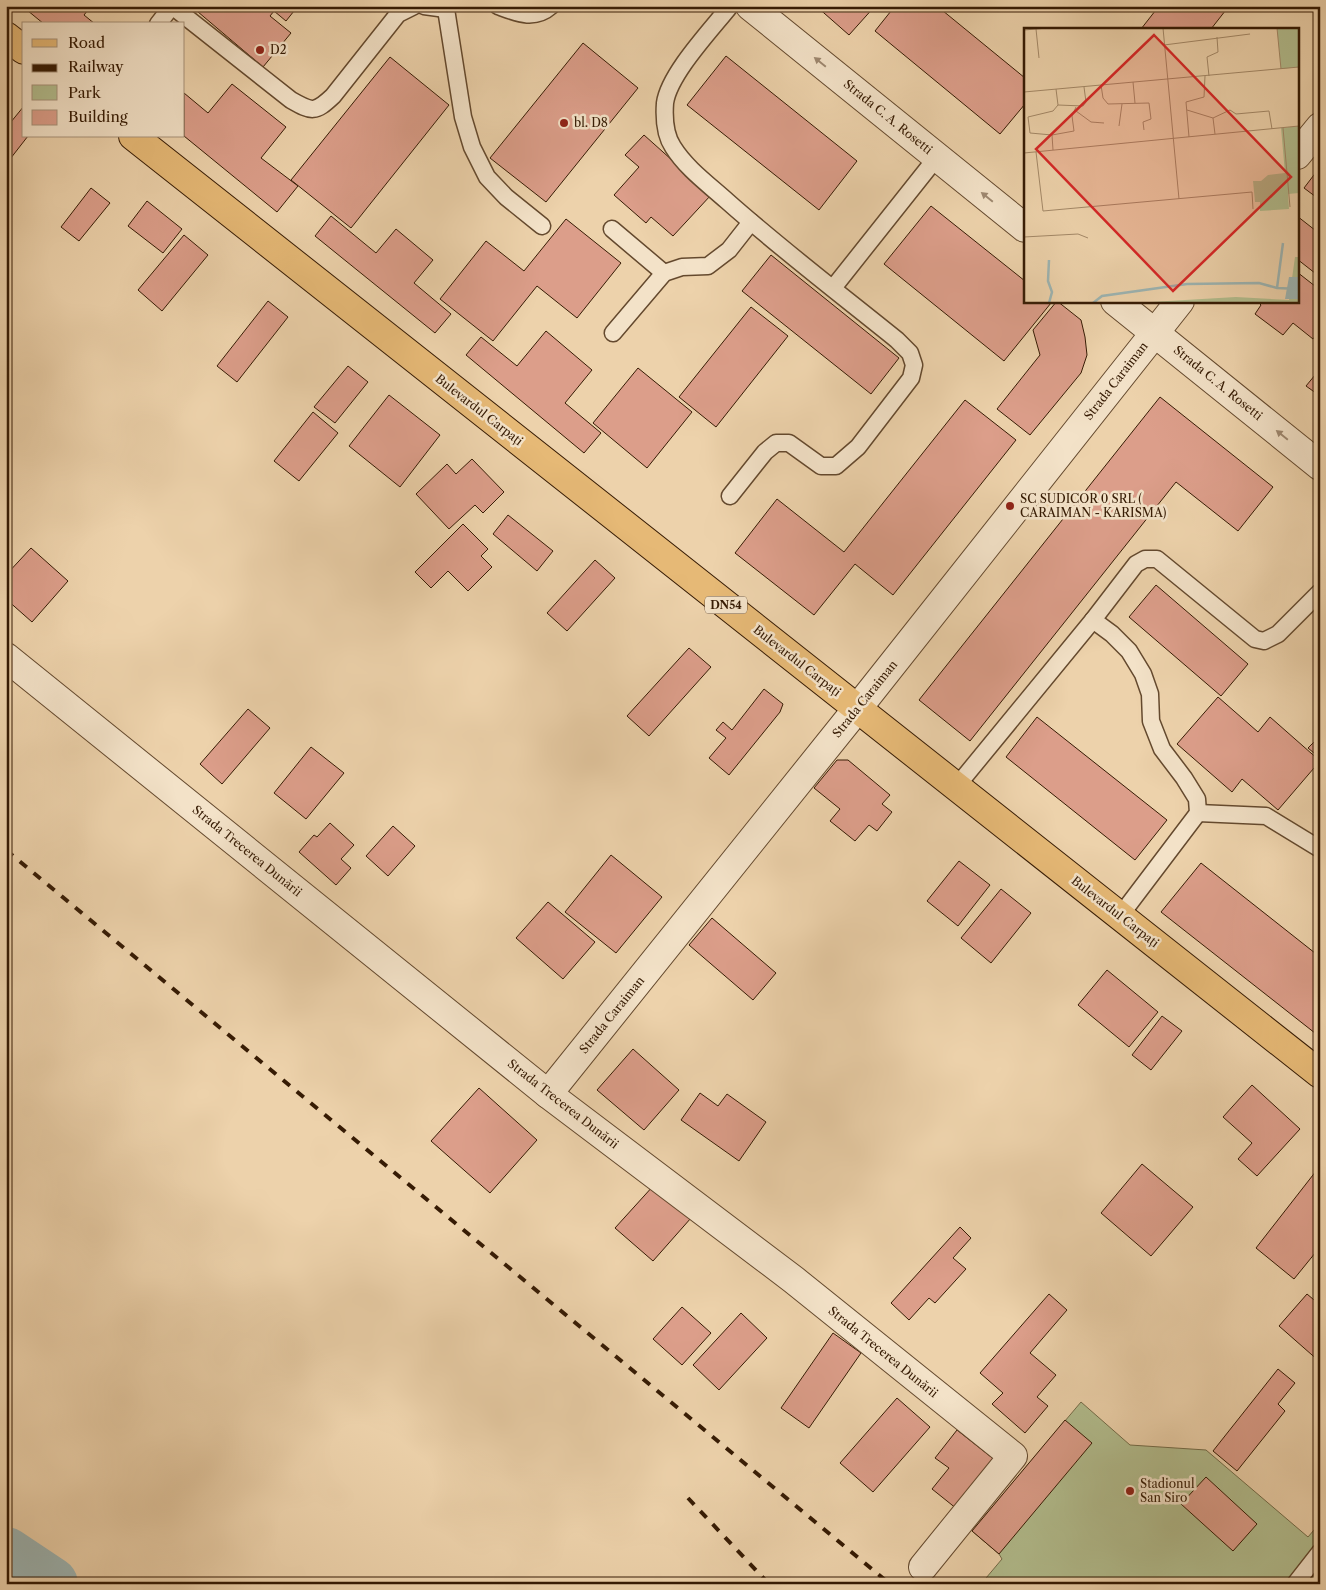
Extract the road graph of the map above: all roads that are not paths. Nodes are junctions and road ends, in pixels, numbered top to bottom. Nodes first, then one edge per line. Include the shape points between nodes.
1 (172, 6) edge
2 (414, 6) edge
3 (424, 6) edge
4 (498, 6) edge
5 (551, 6) edge
6 (730, 6) edge
7 (750, 6) edge
8 (447, 8) edge
9 (160, 22) edge
10 (6, 36) edge
11 (22, 48) edge
12 (1320, 127) edge
13 (136, 138) edge
14 (1298, 154) edge
15 (937, 157) junction
16 (751, 222) junction
17 (542, 226) dead end
18 (1024, 227) edge
19 (612, 229) dead end
20 (664, 273) junction
21 (833, 288) junction
22 (1116, 302) edge
23 (1179, 302) edge
24 (613, 333) dead end
25 (1154, 333) junction
26 (1320, 466) edge
27 (730, 496) dead end
28 (1320, 592) edge
29 (1093, 620) junction
30 (6, 657) edge
31 (858, 709) junction
32 (956, 787) junction
33 (1198, 813) junction
34 (1320, 848) edge
35 (1120, 916) junction
36 (1320, 1074) edge
37 (548, 1094) junction
38 (1320, 1552) edge
39 (923, 1566) dead end
40 (1295, 1584) edge

1 - 2 lane via 291,100 307,109 321,107 327,102 398,14
1 - 9 lane
3 - 8 lane
4 - 5 lane via 535,15
6 - 16 lane via 672,81 665,102 665,124 672,146
15 -> 7 street, Strada C. A. Rosetti
8 - 17 lane via 463,117 472,147 487,177
10 - 11 main road
12 - 14 street
13 - 31 main road, Bulevardul Carpați / DN54
18 -> 15 street, Strada C. A. Rosetti
15 - 21 lane
16 - 20 lane via 729,250 708,266 682,267
16 - 21 lane
19 - 20 lane
20 - 24 lane
21 - 27 lane via 910,353 914,365 911,378 858,447 836,466 822,466 789,443 776,443
22 - 25 street, Strada C. A. Rosetti
23 - 25 street, Strada Caraiman
26 -> 25 street, Strada C. A. Rosetti
25 - 31 street, Strada Caraiman
28 - 29 lane via 1278,634 1264,640 1255,639 1157,559 1146,560 1136,564
29 - 32 lane
29 - 33 lane via 1129,651 1143,674 1150,694 1151,721 1162,749 1197,799
30 - 37 street, Strada Trecerea Dunării
31 - 32 main road, Bulevardul Carpați / DN54
31 - 37 street, Strada Caraiman
32 - 35 main road, Bulevardul Carpați / DN54
33 - 34 lane via 1266,816
33 - 35 lane
35 - 36 main road, Bulevardul Carpați / DN54
37 - 39 street, Strada Trecerea Dunării via 794,1280 1013,1456
38 - 40 lane

